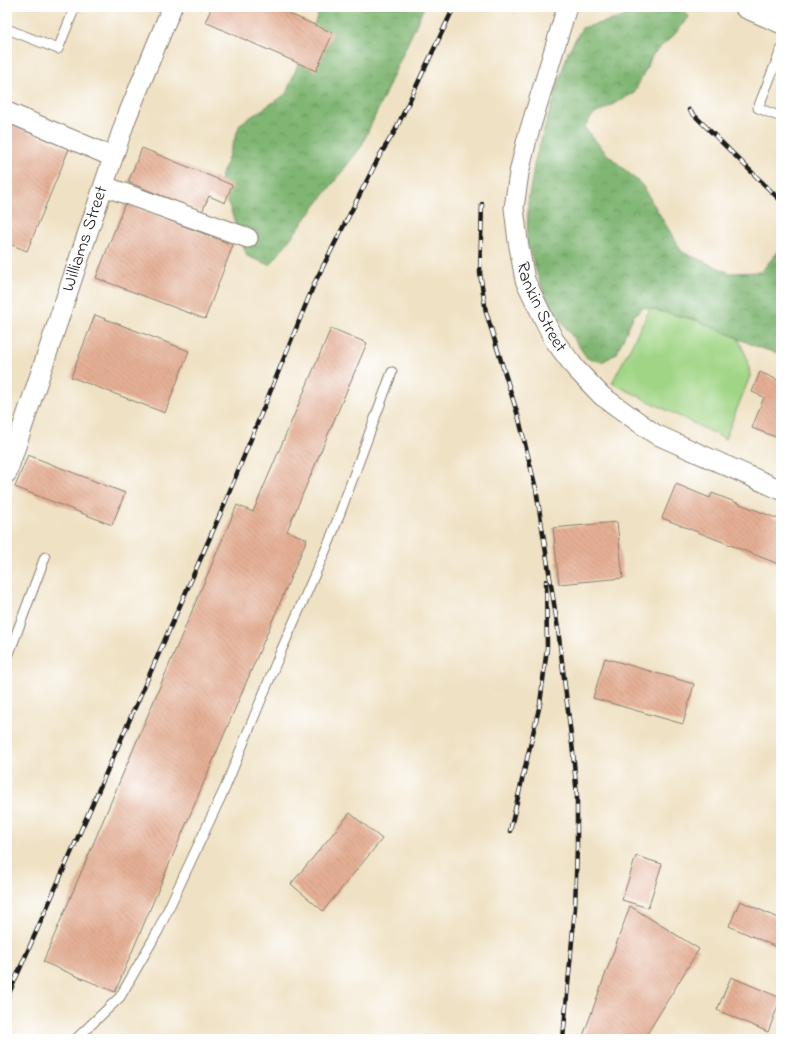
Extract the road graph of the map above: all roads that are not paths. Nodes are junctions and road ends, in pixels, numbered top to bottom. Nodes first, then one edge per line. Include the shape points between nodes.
1 (75, 7) edge
2 (172, 7) edge
3 (567, 7) edge
4 (746, 7) edge
5 (781, 22) edge
6 (7, 29) edge
7 (781, 50) edge
8 (7, 112) edge
9 (781, 117) edge
10 (113, 158) junction
11 (104, 186) junction
12 (248, 238) dead end
13 (392, 372) dead end
14 (7, 473) edge
15 (781, 490) edge
16 (45, 557) dead end
17 (7, 659) edge
18 (76, 1039) edge

1 - 6 lane via 58,49
2 - 10 street, Williams Street via 126,119
3 - 15 street, Rankin Street via 519,174 514,208 525,280 554,340 576,369 602,396 655,434
4 - 5 main road
7 - 9 lane via 758,108
8 - 10 street
10 - 11 street, Williams Street
11 - 12 street
11 - 14 street, Williams Street
13 - 18 lane via 330,540 281,651 226,788 158,931 120,997
16 - 17 lane

